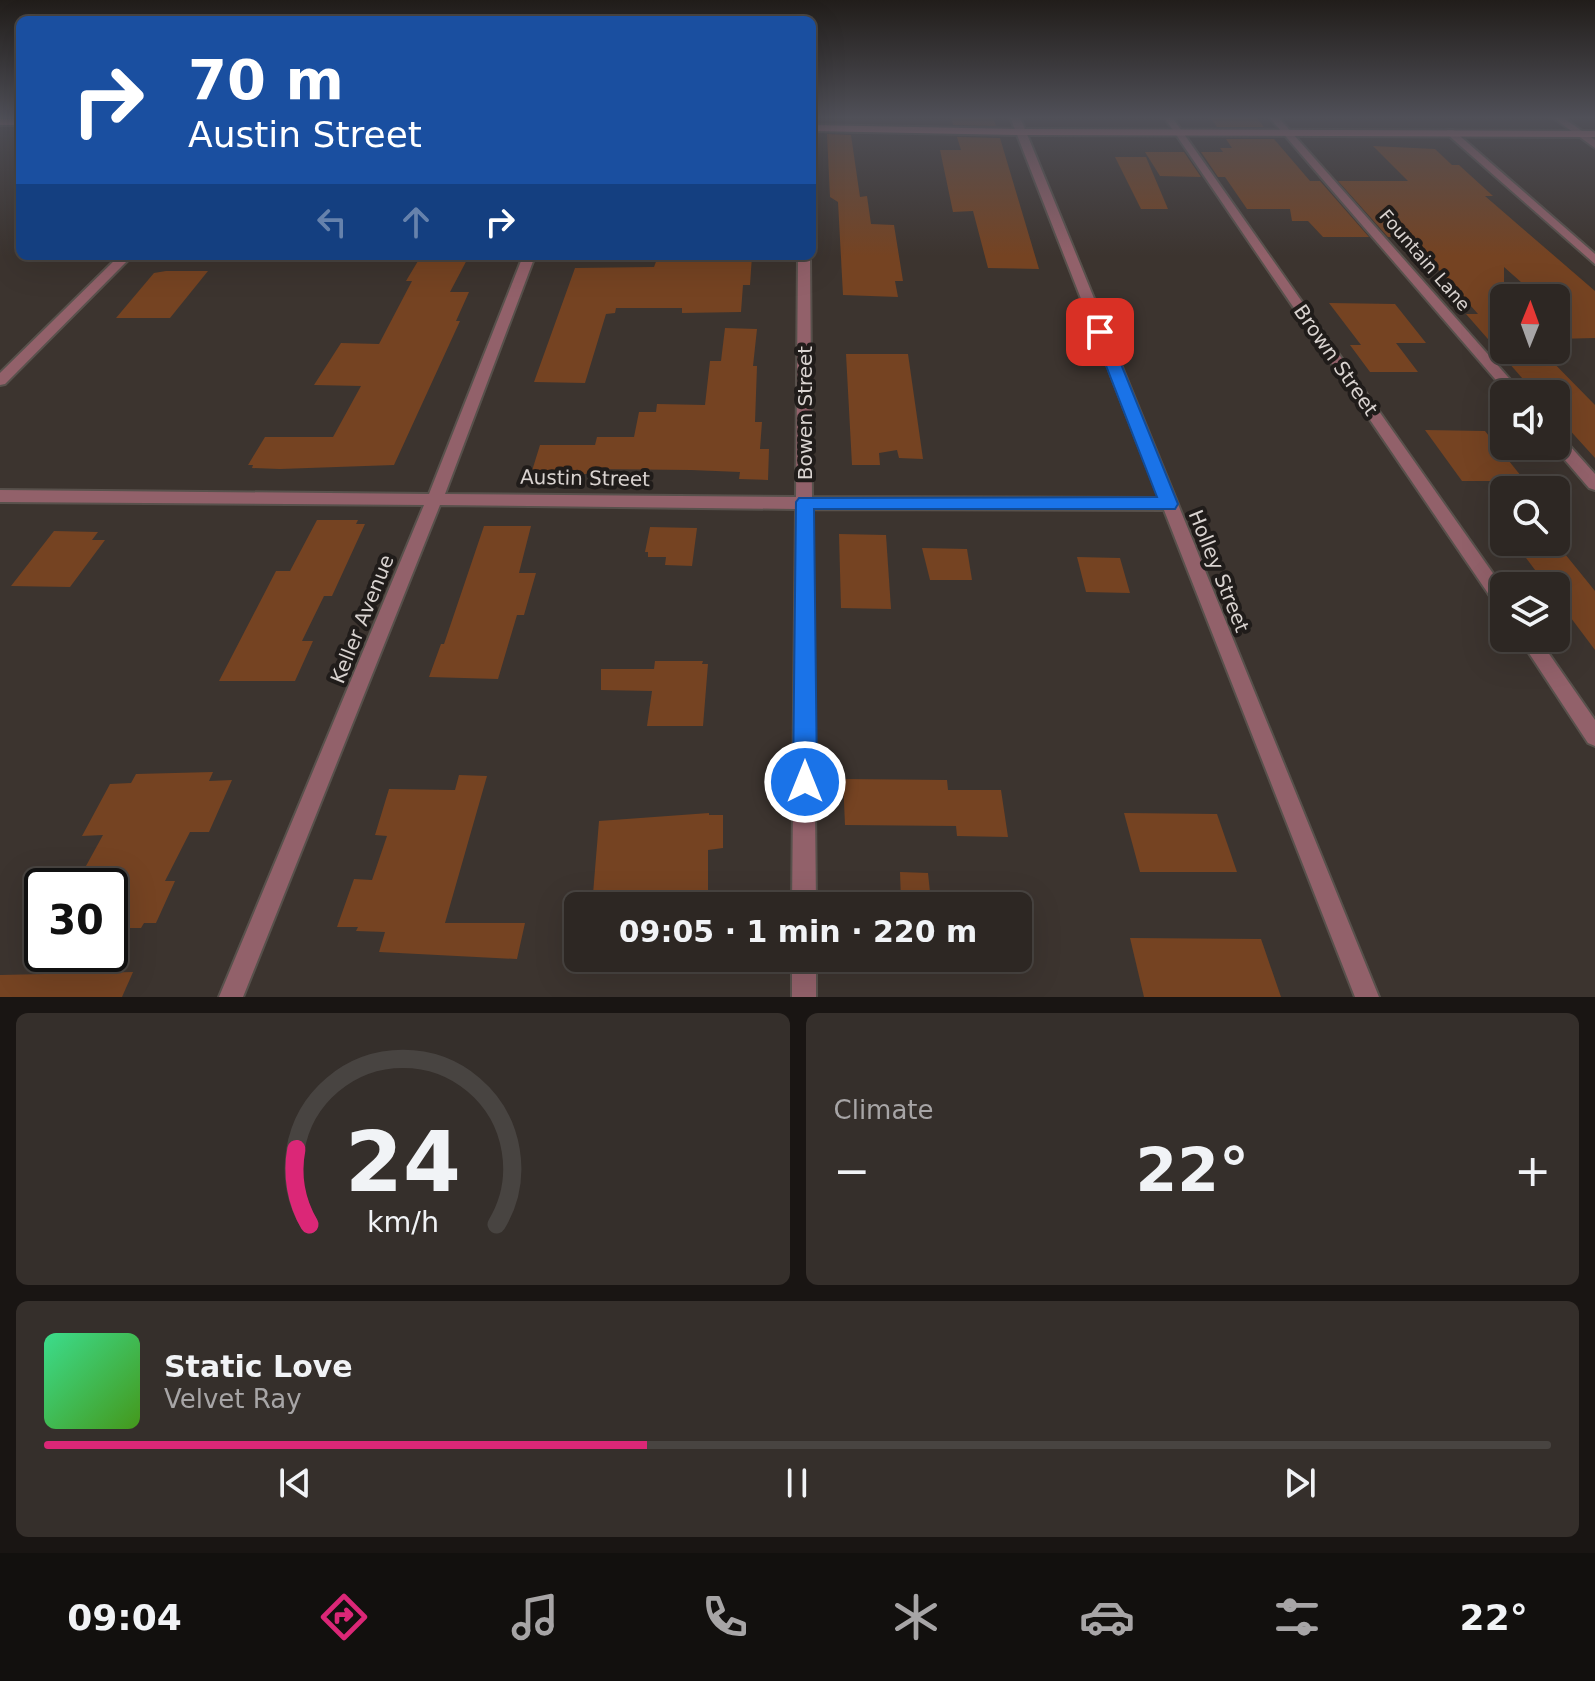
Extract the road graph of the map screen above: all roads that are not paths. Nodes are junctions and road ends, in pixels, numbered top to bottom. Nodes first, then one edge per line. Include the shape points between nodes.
1 (1034, 164) edge
2 (1200, 164) edge
3 (1314, 164) edge
4 (1486, 164) edge
5 (122, 260) edge
6 (527, 260) edge
7 (804, 260) edge
8 (1595, 260) edge
9 (1504, 380) edge
10 (0, 381) edge
11 (1570, 456) edge
12 (1595, 484) edge
13 (0, 496) edge
14 (435, 498) junction
15 (805, 502) junction
16 (1169, 504) junction
17 (1490, 583) edge
18 (1537, 652) edge
19 (1595, 737) edge
20 (804, 892) edge
21 (804, 972) edge
22 (231, 997) edge
23 (804, 997) edge
24 (1367, 997) edge

1 - 16 street, Holley Street
2 - 17 street, Brown Street
3 - 9 street, Fountain Lane
4 - 8 street
5 - 10 street
6 - 14 street, Keller Avenue
7 - 15 street, Bowen Street
11 - 12 street
13 - 14 street, Austin Street
14 - 15 street, Austin Street
14 - 22 street, Keller Avenue
15 - 16 street, Austin Street
15 - 20 street, Bowen Street
16 - 24 street, Holley Street
18 - 19 street
21 - 23 street

